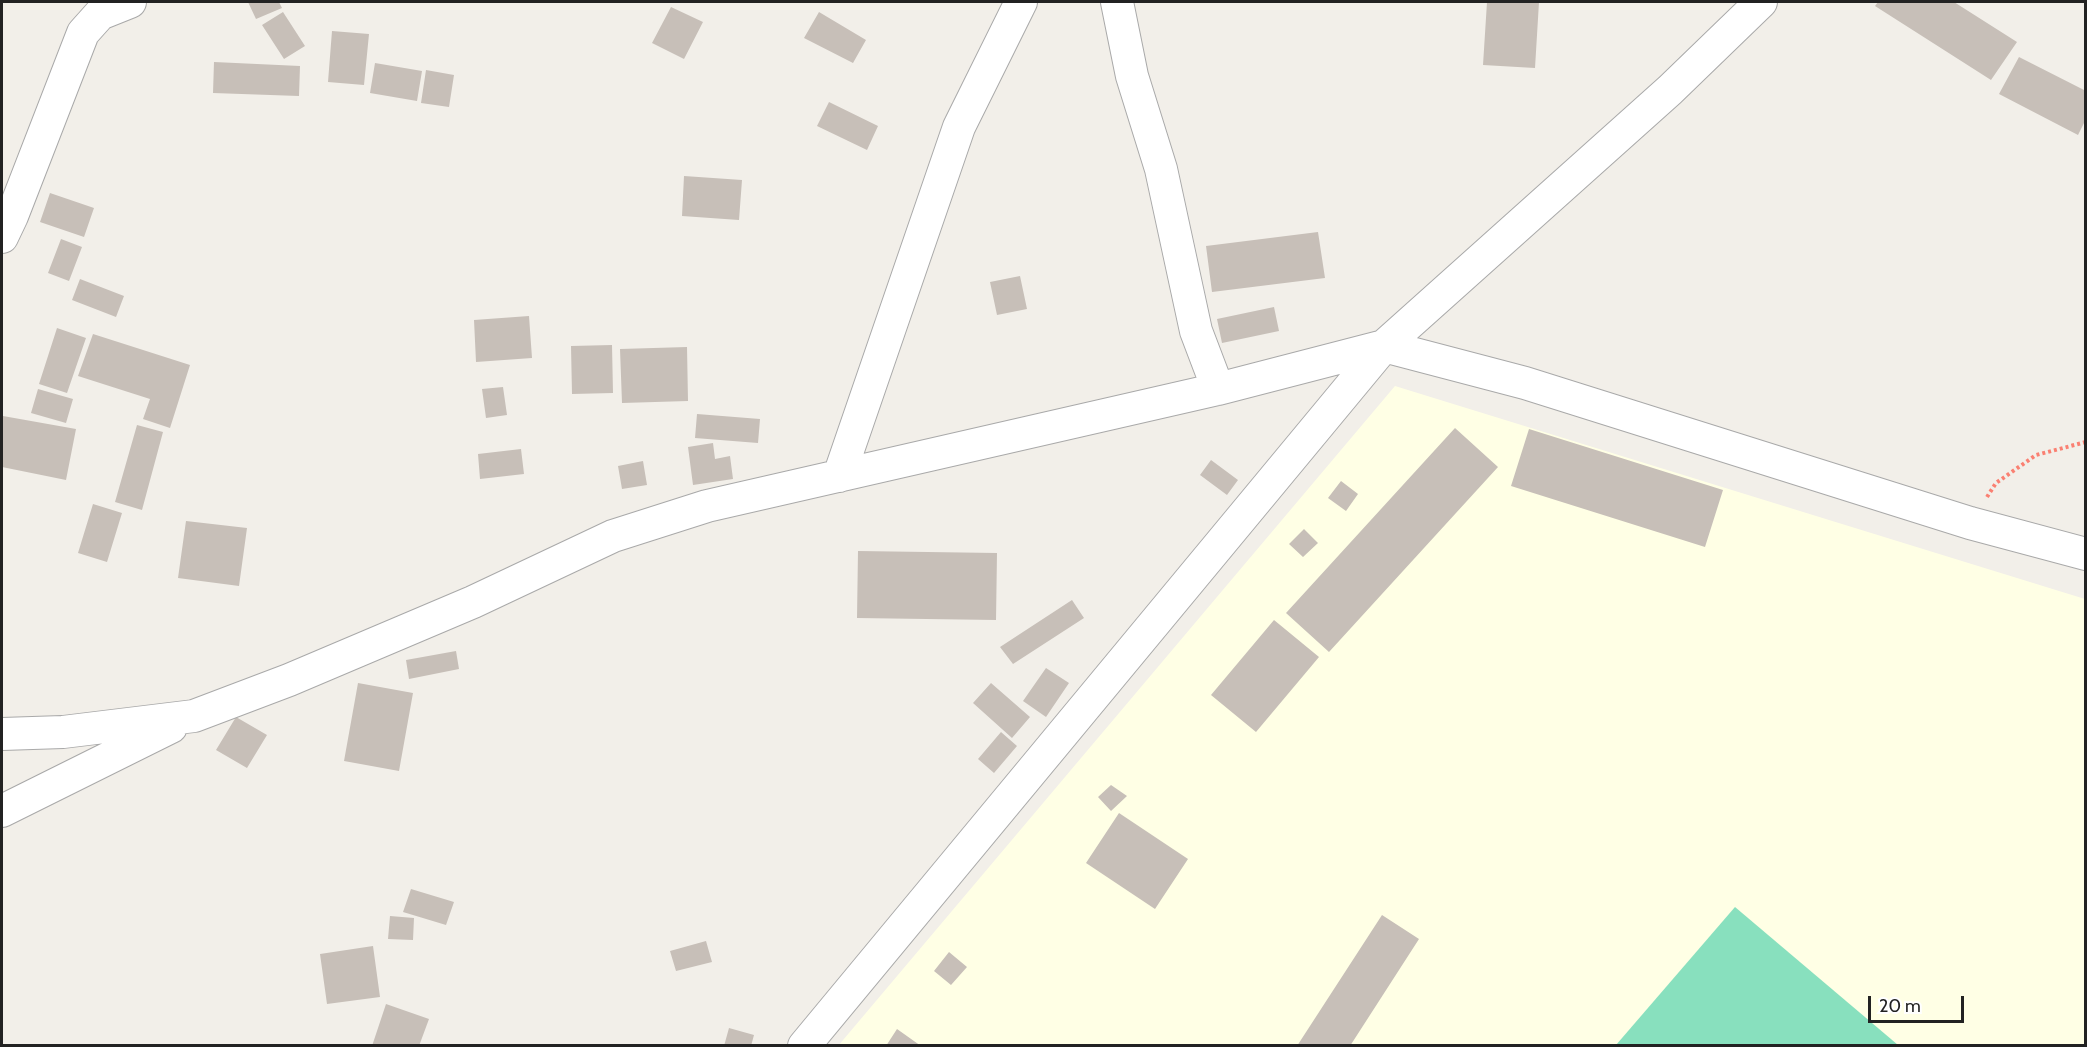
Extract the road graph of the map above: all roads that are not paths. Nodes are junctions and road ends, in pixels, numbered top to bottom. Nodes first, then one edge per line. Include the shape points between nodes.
1 (130, 2) edge
2 (1021, 2) edge
3 (1117, 2) edge
4 (1761, 2) edge
5 (2, 237) edge
6 (1384, 346) junction
7 (1218, 389) junction
8 (839, 476) junction
9 (2085, 554) edge
10 (194, 716) junction
11 (2, 734) edge
12 (2, 811) edge
13 (804, 1046) edge

1 - 5 street via 100,14 83,33
2 - 8 street via 959,127
3 - 7 street via 1131,76 1161,169 1196,331
4 - 6 street via 1670,90
6 - 7 street
6 - 9 street via 1536,386 1970,523
6 - 13 street
7 - 8 street
8 - 10 street via 707,506 613,536 473,602
10 - 11 street via 63,732
10 - 12 street

